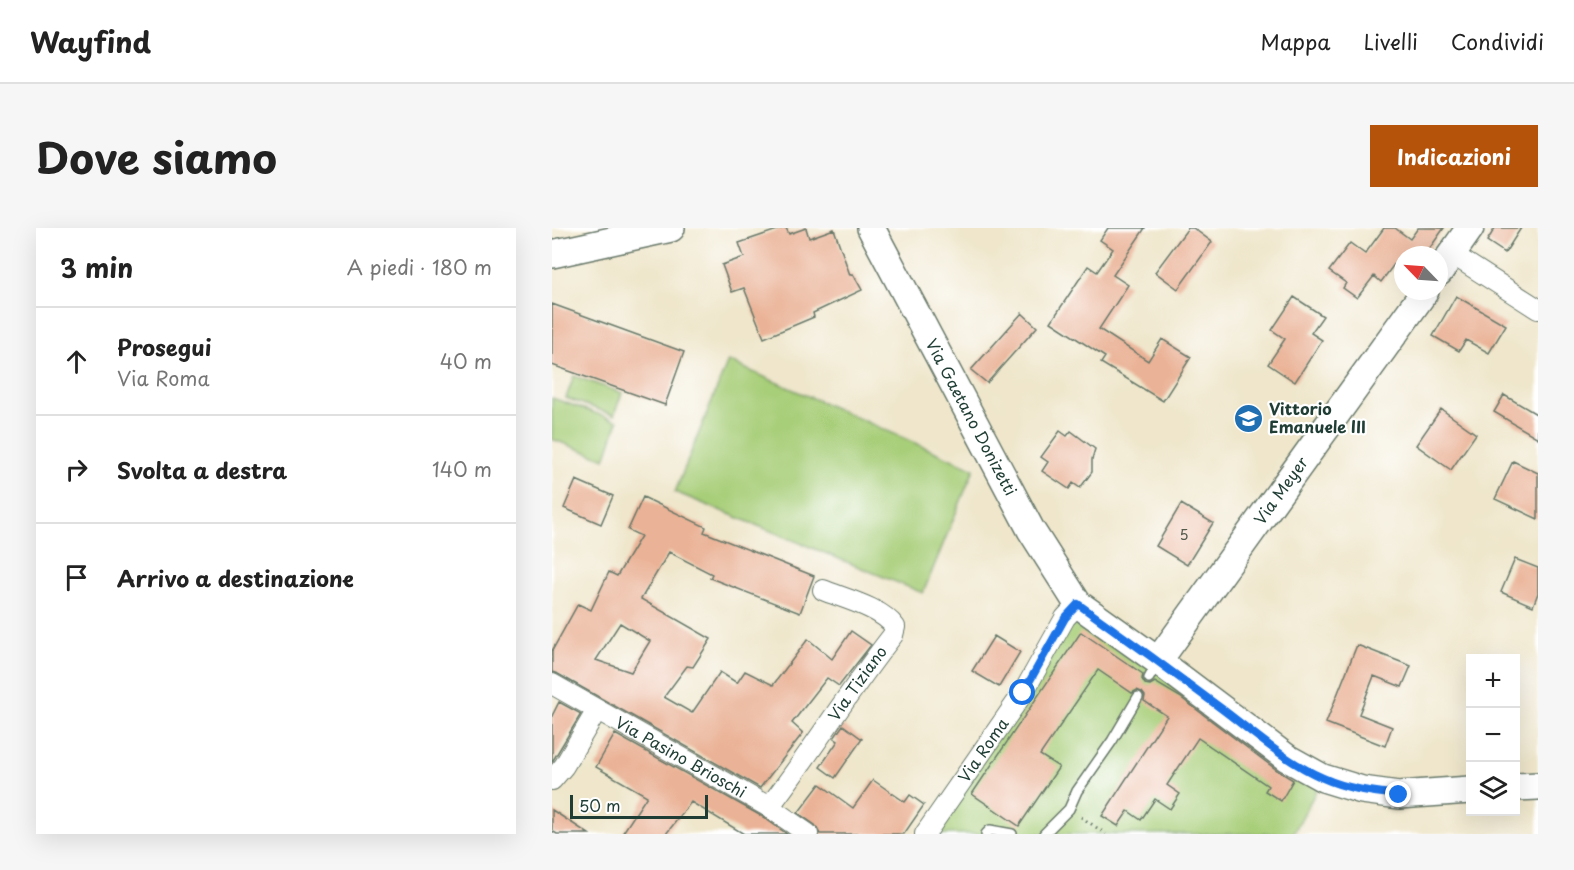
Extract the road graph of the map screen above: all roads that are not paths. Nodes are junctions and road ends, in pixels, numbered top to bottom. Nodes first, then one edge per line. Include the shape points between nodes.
1 (671, 228) edge
2 (871, 228) edge
3 (1470, 228) edge
4 (552, 254) edge
5 (1448, 259) edge
6 (1448, 264) edge
7 (1419, 300) edge
8 (1538, 309) edge
9 (824, 590) dead end
10 (1078, 604) junction
11 (1153, 669) junction
12 (552, 684) edge
13 (1138, 697) dead end
14 (597, 710) junction
15 (552, 780) edge
16 (1538, 786) edge
17 (1520, 788) edge
18 (1466, 790) edge
19 (769, 807) junction
20 (808, 834) edge
21 (925, 834) edge
22 (986, 834) edge
23 (1011, 834) edge
24 (1044, 834) edge

1 - 4 street
2 - 10 street, Via Gaetano Donizetti via 1031,530
3 - 5 street
6 - 8 street
7 - 11 street, Via Meyer
9 - 19 street, Via Tiziano via 878,612 895,627 893,635
10 - 11 street
10 - 21 street, Via Roma via 1065,618 1023,693
11 - 18 street via 1323,778 1362,790 1399,795
12 - 14 street, Via Pasino Brioschi
13 - 24 lane via 1077,791 1070,809
14 - 15 street
14 - 19 street, Via Pasino Brioschi
16 - 17 street
19 - 20 street, Via Pasino Brioschi
22 - 23 lane via 990,830

